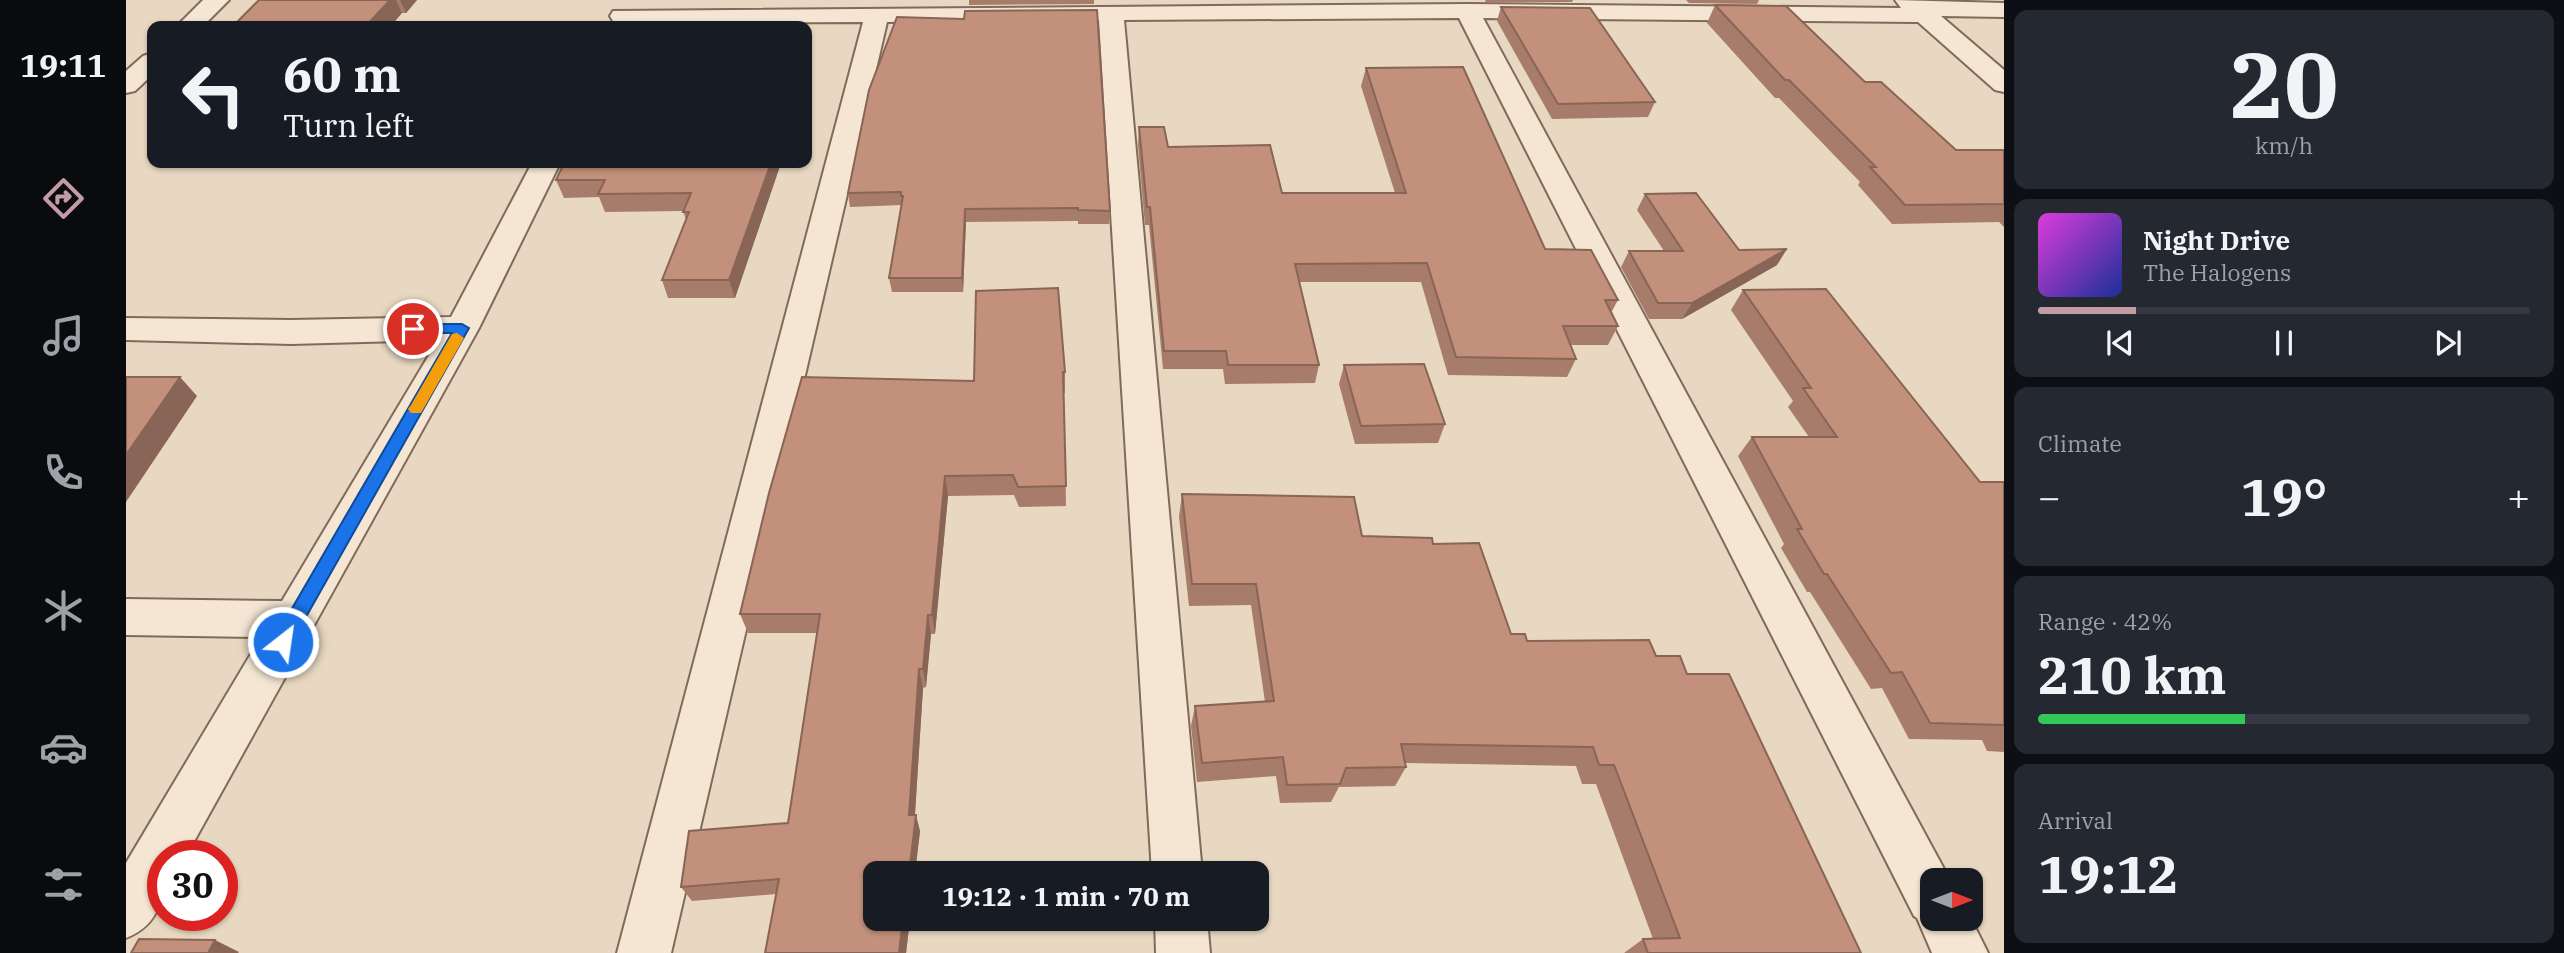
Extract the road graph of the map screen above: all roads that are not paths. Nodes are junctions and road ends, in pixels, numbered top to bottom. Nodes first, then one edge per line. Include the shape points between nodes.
1 (217, 0) edge
2 (1916, 8) edge
3 (2004, 10) edge
4 (1467, 11) junction
5 (623, 14) edge
6 (877, 14) junction
7 (1111, 14) junction
8 (194, 21) edge
9 (147, 66) edge
10 (2004, 84) edge
11 (126, 85) edge
12 (544, 168) edge
13 (462, 328) junction
14 (126, 329) edge
15 (126, 617) edge
16 (296, 619) junction
17 (1176, 861) edge
18 (1920, 875) edge
19 (126, 912) edge
20 (1182, 931) edge
21 (1949, 931) edge
22 (644, 953) edge
23 (1183, 953) edge
24 (1961, 953) edge

1 - 8 street
2 - 3 street
2 - 4 street
2 - 10 street
4 - 7 street
4 - 18 street
5 - 6 street
6 - 7 street
6 - 22 street
7 - 17 street
9 - 11 street
12 - 13 street
13 - 14 street
13 - 16 street
15 - 16 street
16 - 19 street
20 - 23 street
21 - 24 street

